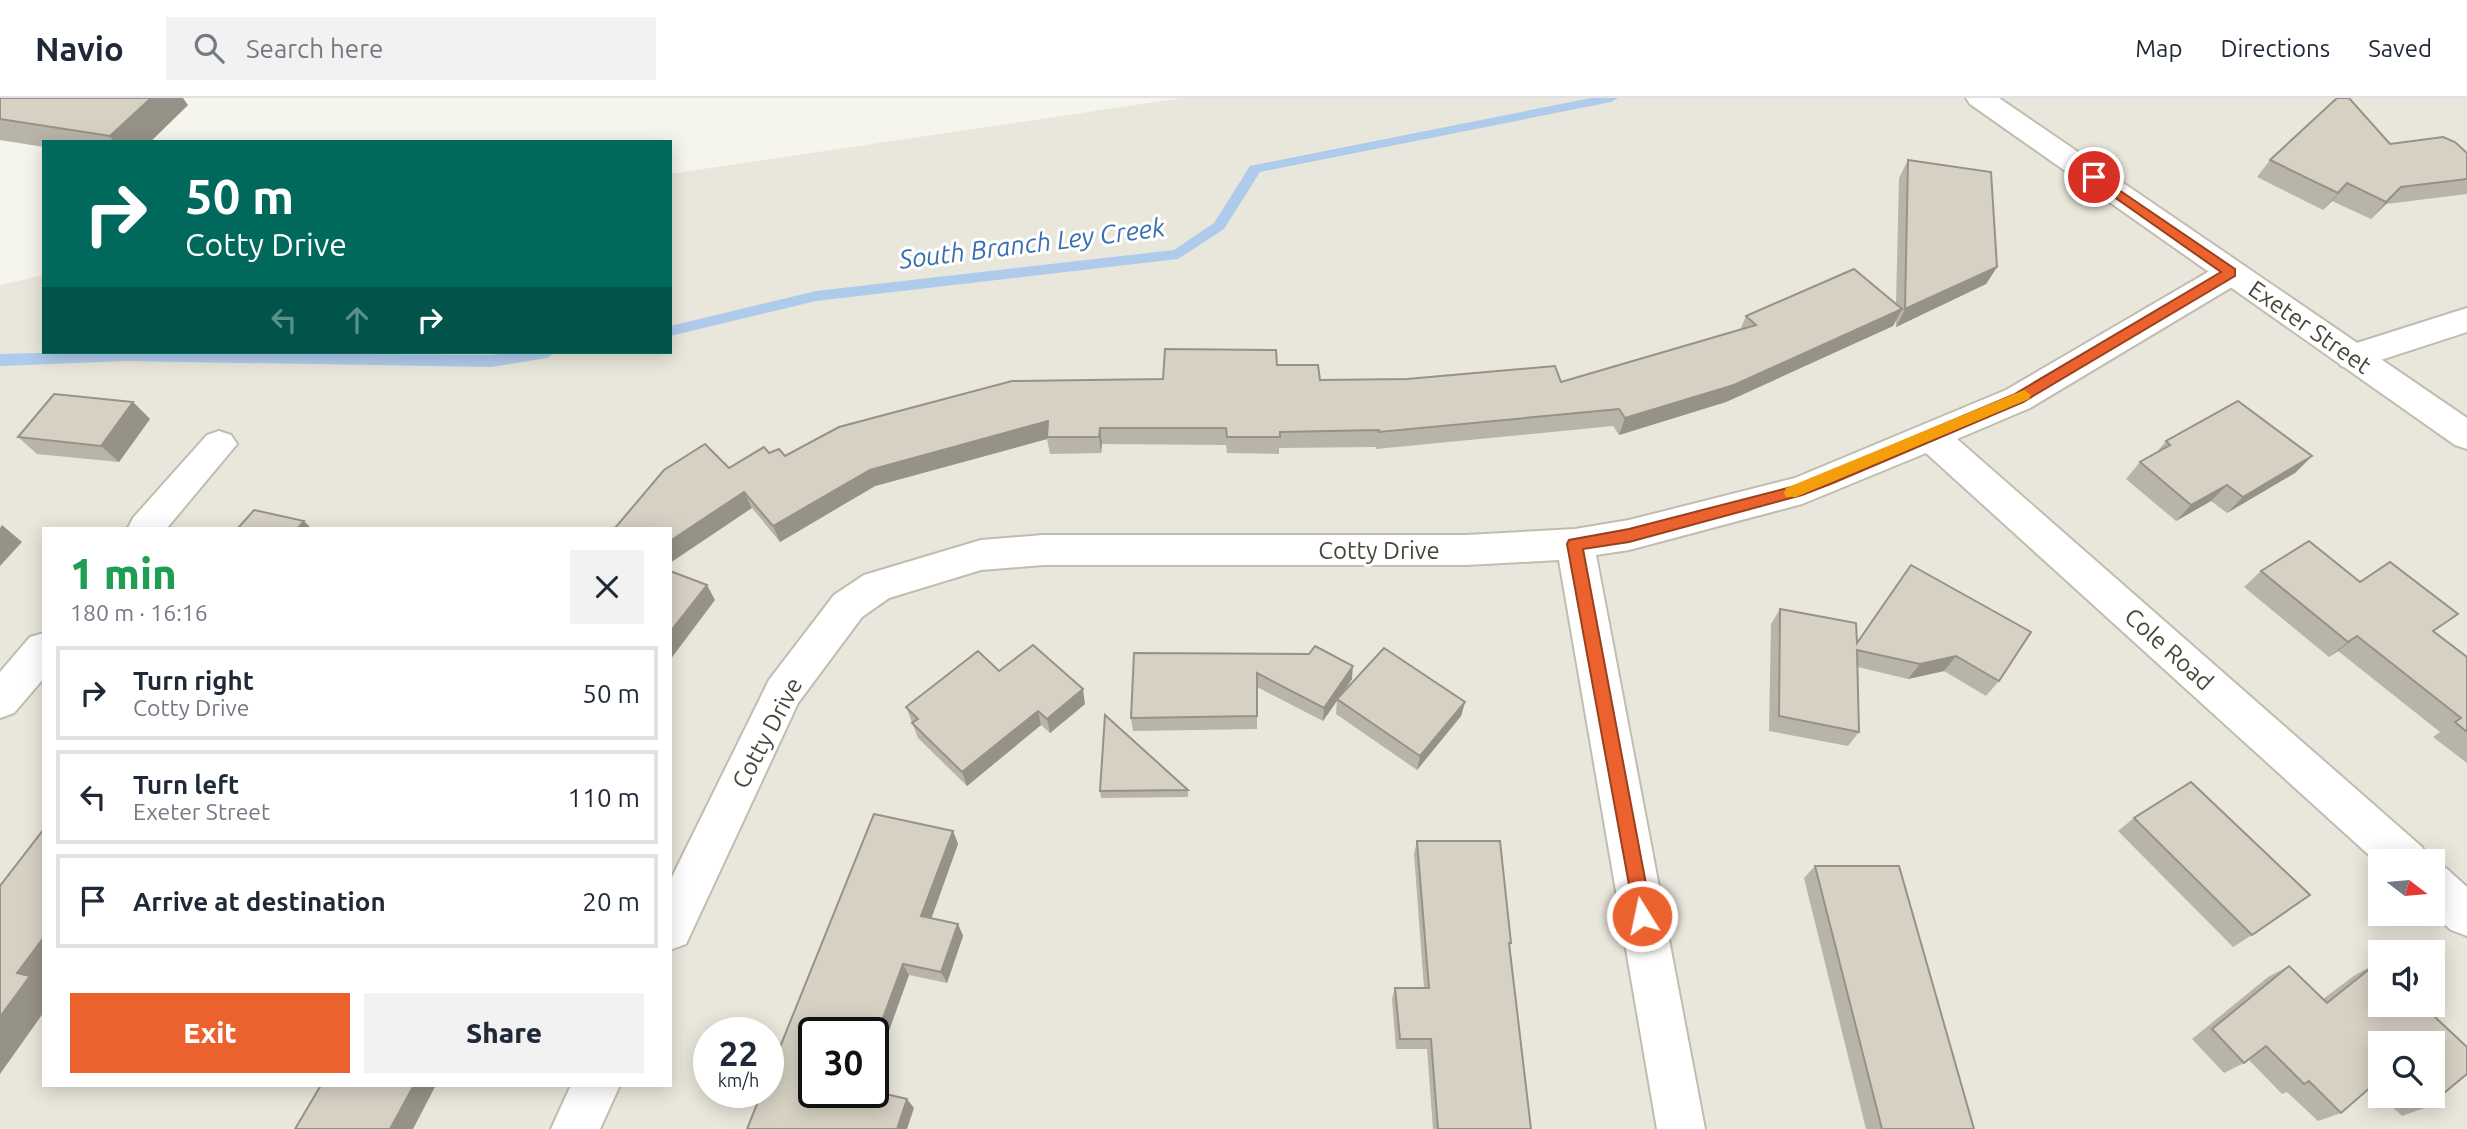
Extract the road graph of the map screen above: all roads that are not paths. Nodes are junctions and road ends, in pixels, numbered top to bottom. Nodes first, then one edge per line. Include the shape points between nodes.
1 (1980, 98) edge
2 (2231, 273) junction
3 (2467, 320) edge
4 (2353, 357) junction
5 (1931, 436) junction
6 (2467, 436) edge
7 (219, 444) dead end
8 (147, 527) edge
9 (1575, 544) junction
10 (42, 651) edge
11 (0, 701) edge
12 (2394, 849) edge
13 (2445, 896) edge
14 (2467, 915) edge
15 (672, 925) edge
16 (595, 1087) edge
17 (575, 1129) edge
18 (1681, 1129) edge

1 - 2 street, Exeter Street
2 - 4 street, Exeter Street
2 - 5 street, Cotty Drive via 2018,399
3 - 4 street
4 - 6 street, Exeter Street
5 - 9 street, Cotty Drive via 1802,490 1629,536
5 - 12 street, Cole Road
7 - 8 street
9 - 15 street, Cotty Drive via 1466,550 1043,550 981,555 877,586 849,606 783,692
9 - 18 street
10 - 11 street
13 - 14 street
16 - 17 street

